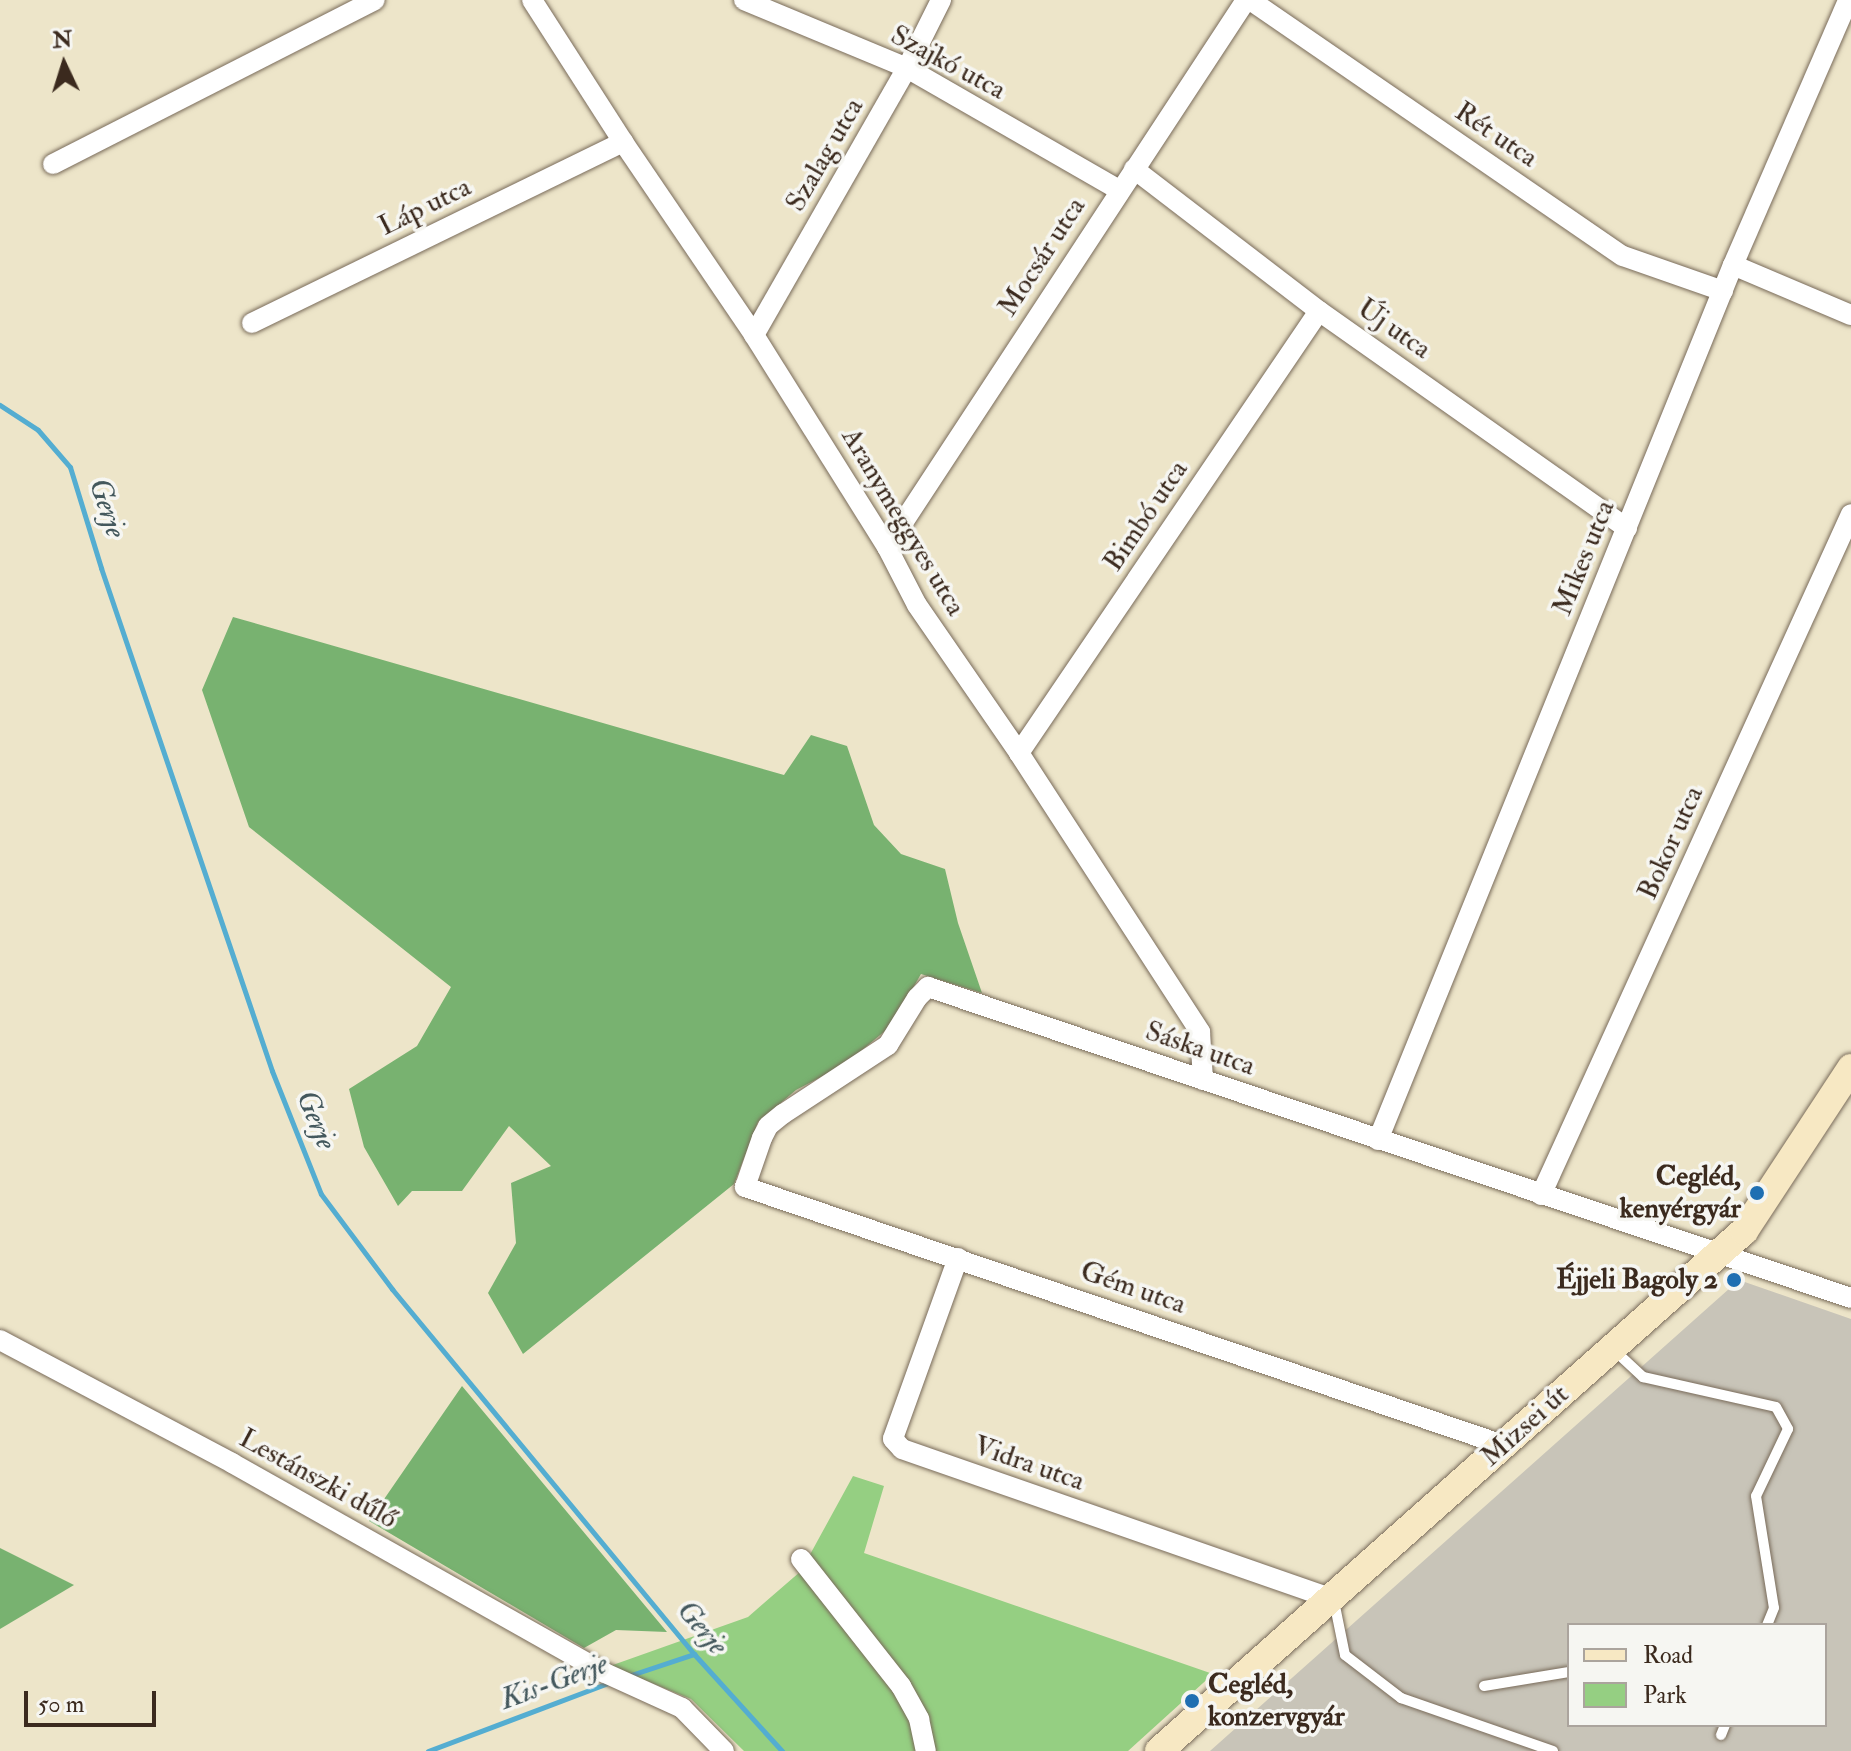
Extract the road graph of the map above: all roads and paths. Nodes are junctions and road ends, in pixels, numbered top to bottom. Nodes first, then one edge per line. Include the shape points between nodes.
1 (375, 0) edge
2 (532, 0) edge
3 (744, 0) edge
4 (941, 0) edge
5 (1248, 0) edge
6 (1848, 0) edge
7 (1845, 26) edge
8 (907, 68) junction
9 (623, 142) junction
10 (53, 164) dead end
11 (1134, 169) junction
12 (1119, 190) junction
13 (1733, 265) junction
14 (1723, 291) junction
15 (1319, 311) junction
16 (1851, 315) edge
17 (252, 323) dead end
18 (754, 335) junction
19 (1851, 514) edge
20 (1627, 528) junction
21 (887, 547) junction
22 (1019, 753) junction
23 (1851, 1068) edge
24 (1203, 1080) junction
25 (1378, 1140) junction
26 (745, 1187) joint
27 (1541, 1195) junction
28 (1721, 1252) junction
29 (958, 1258) junction
30 (1851, 1298) edge
31 (0, 1340) edge
32 (1613, 1349) junction
33 (1503, 1445) junction
34 (801, 1559) dead end
35 (1333, 1599) junction
36 (1768, 1623) edge
37 (1567, 1672) edge
38 (1484, 1686) dead end
39 (724, 1751) edge
40 (926, 1751) edge
41 (1159, 1751) edge
42 (1553, 1751) edge

1 - 10 street
2 - 9 street, Aranymeggyes utca
3 - 8 street, Szajkó utca
4 - 8 street, Szalag utca
5 - 11 street, Mocsár utca
5 - 14 street, Rét utca via 1623,256
6 - 7 street, Mikes utca
7 - 13 street, Mikes utca
8 - 12 street, Szajkó utca
8 - 18 street, Szalag utca
9 - 17 street, Láp utca
9 - 18 street, Aranymeggyes utca
11 - 12 street, Mocsár utca
11 - 15 street, Új utca
12 - 21 street, Mocsár utca
13 - 14 street, Mikes utca
13 - 16 street
14 - 20 street, Mikes utca
15 - 20 street, Új utca
15 - 22 street, Bimbó utca
18 - 21 street, Aranymeggyes utca
19 - 27 street, Bokor utca
20 - 25 street, Mikes utca
21 - 22 street, Aranymeggyes utca via 917,605
22 - 24 street, Aranymeggyes utca via 1200,1032
23 - 28 main road, Mizsei út via 1761,1208
24 - 25 street, Sáska utca
24 - 26 street, Sáska utca via 928,987 888,1045 768,1126
25 - 27 street, Sáska utca
26 - 29 street, Gém utca
27 - 28 street, Sáska utca
28 - 30 street, Sáska utca
28 - 32 main road, Mizsei út
29 - 33 street, Gém utca
29 - 35 street, Vidra utca via 893,1439 902,1449
31 - 39 street, Lestánszki dűlő via 232,1463 605,1673 682,1708
32 - 33 main road, Mizsei út
32 - 36 lane via 1643,1377 1776,1407 1788,1429 1756,1496 1774,1608
33 - 35 main road, Mizsei út
34 - 40 street via 901,1686 919,1719
35 - 41 main road, Mizsei út
35 - 42 lane via 1345,1655 1401,1698
37 - 38 lane

